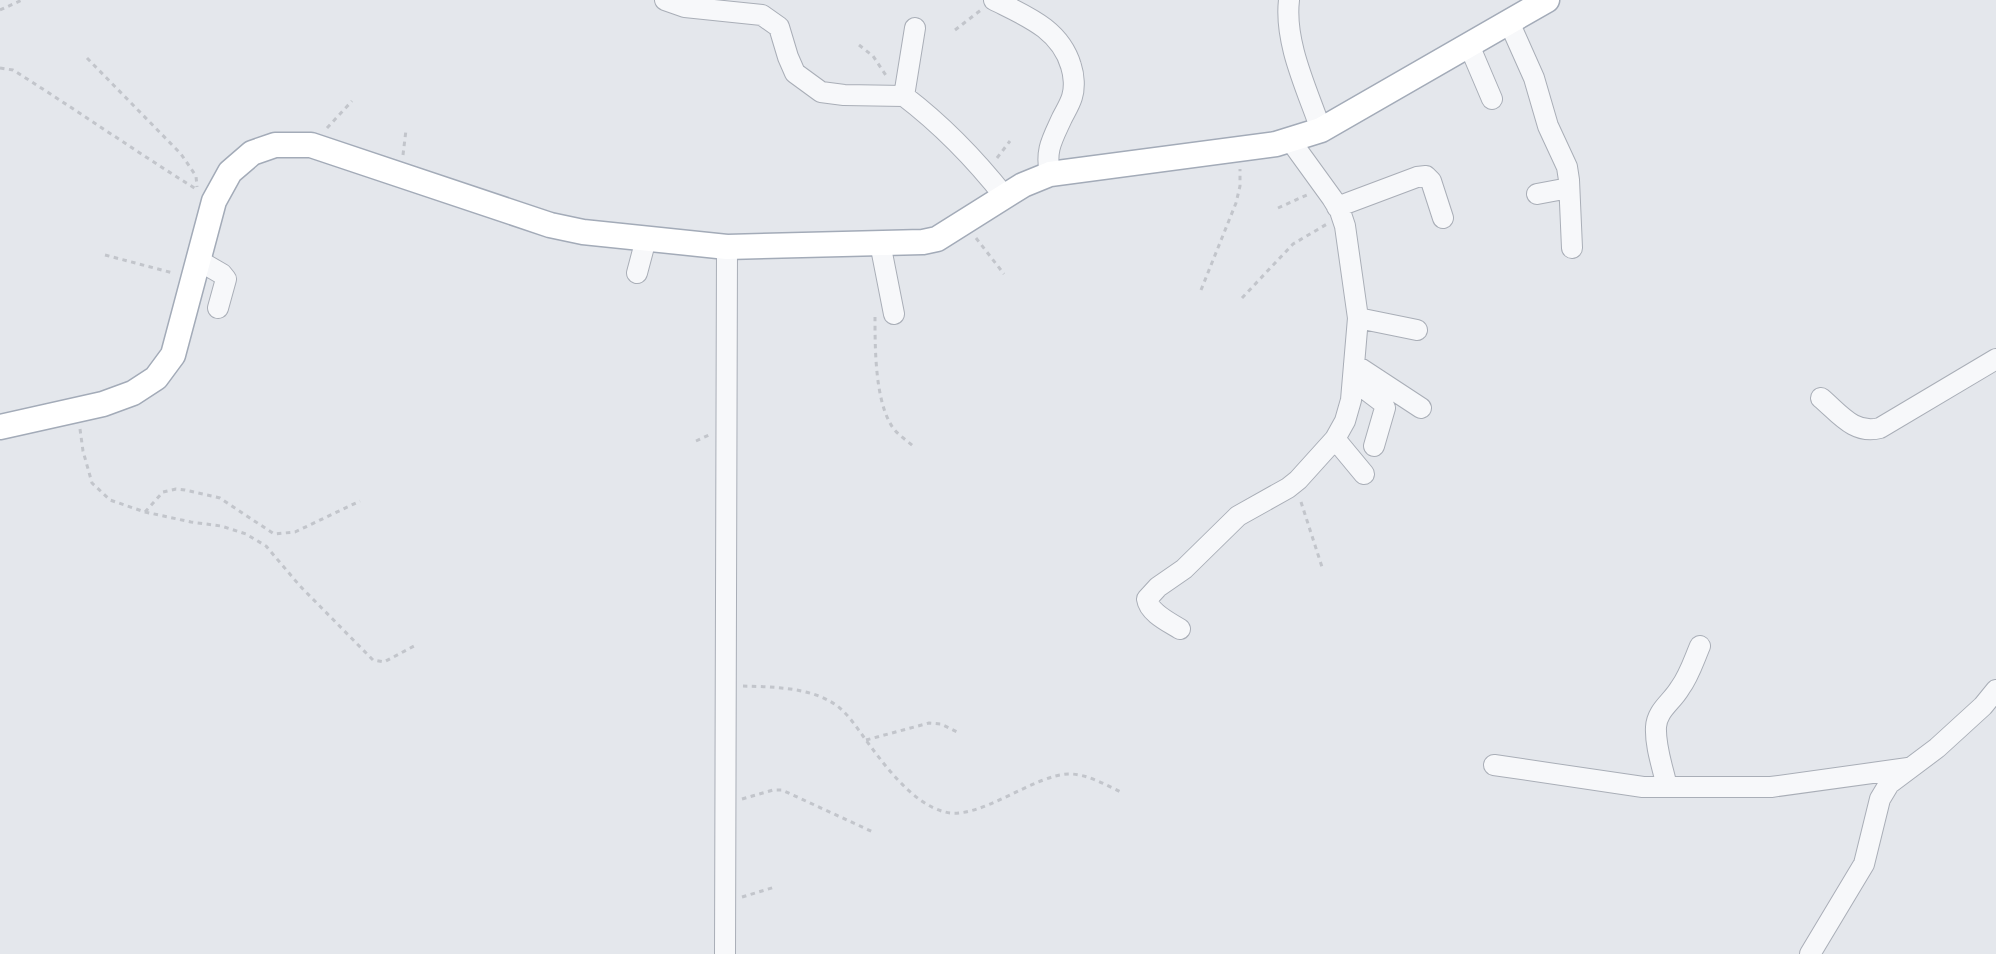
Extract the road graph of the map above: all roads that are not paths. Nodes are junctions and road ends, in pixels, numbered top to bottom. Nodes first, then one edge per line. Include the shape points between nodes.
1 (665, 0) edge
2 (994, 0) edge
3 (1289, 0) edge
4 (1547, 0) edge
5 (1509, 22) junction
6 (915, 28) dead end
7 (1469, 45) junction
8 (900, 96) junction
9 (1492, 99) dead end
10 (1321, 130) junction
11 (1290, 140) junction
12 (1050, 174) junction
13 (1569, 188) junction
14 (1538, 194) dead end
15 (1005, 197) junction
16 (1340, 212) junction
17 (1443, 218) dead end
18 (646, 239) junction
19 (880, 243) junction
20 (727, 247) junction
21 (1572, 248) dead end
22 (196, 269) junction
23 (637, 273) dead end
24 (218, 308) dead end
25 (885, 312) road end
26 (1358, 318) junction
27 (1417, 330) dead end
28 (1996, 359) edge
29 (1353, 372) junction
30 (1821, 398) dead end
31 (1421, 408) dead end
32 (0, 428) edge
33 (1335, 439) junction
34 (1374, 446) dead end
35 (1364, 474) dead end
36 (1180, 629) dead end
37 (1700, 646) dead end
38 (1996, 690) edge
39 (1494, 765) dead end
40 (1908, 768) junction
41 (1667, 787) junction
42 (725, 954) edge
43 (1810, 954) edge

1 - 8 street via 685,7 762,15 771,20 779,27 795,73 821,92
2 - 12 street via 1040,24 1056,37 1068,55 1074,74 1072,96 1048,147
3 - 10 street via 1292,45
4 - 5 main road
5 - 7 main road
5 - 13 street via 1567,167
6 - 8 street
7 - 9 street
7 - 10 main road
8 - 15 street via 928,115
10 - 11 main road
11 - 12 main road
11 - 16 street
12 - 15 main road
13 - 14 street
13 - 21 street
15 - 19 main road via 937,239
16 - 17 street via 1426,176
16 - 26 street via 1346,226
18 - 20 main road
18 - 22 main road via 550,225 310,145 275,145 252,153 230,172 214,201
18 - 23 street
19 - 20 main road
19 - 25 street
20 - 42 street
22 - 24 street via 222,274 226,279
22 - 32 main road via 172,355 156,378 133,393 103,404
26 - 27 street
26 - 29 street
28 - 30 street via 1869,431 1855,427
29 - 31 street
29 - 33 street via 1346,421
29 - 34 street via 1385,408
33 - 35 street
33 - 36 street via 1294,484 1238,516 1184,569 1151,593 1147,599 1152,610
37 - 41 street via 1682,687 1661,713 1656,727
38 - 40 street via 1937,748
39 - 41 street via 1643,787
40 - 41 street via 1771,787
40 - 43 street via 1880,798 1864,864

